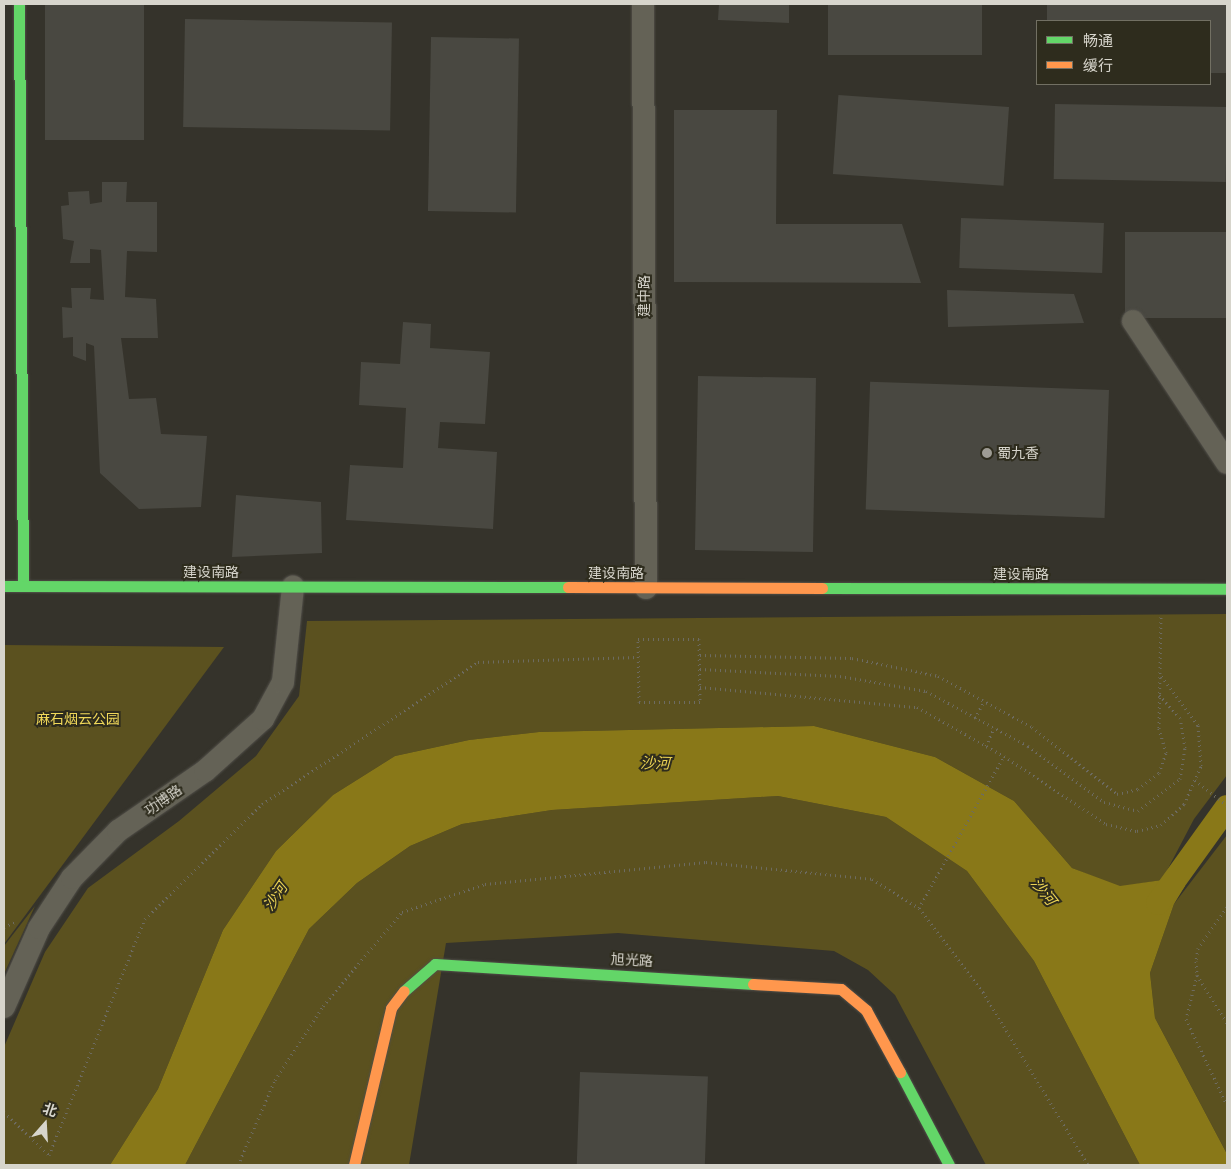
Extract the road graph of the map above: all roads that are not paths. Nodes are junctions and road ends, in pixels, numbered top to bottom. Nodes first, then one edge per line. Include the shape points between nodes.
1 (20, 4) edge
2 (643, 4) edge
3 (1133, 321) dead end
4 (1227, 463) edge
5 (4, 586) edge
6 (23, 586) junction
7 (293, 587) junction
8 (646, 588) junction
9 (1227, 589) edge
10 (4, 1007) edge
11 (354, 1165) edge
12 (949, 1165) edge

1 - 6 street
2 - 8 street, 建中路
3 - 4 street
5 - 6 street, 建设南路
6 - 7 street, 建设南路
7 - 8 street, 建设南路
7 - 10 street, 功博路 via 283,682 263,719 206,771 118,831 72,878 39,928
8 - 9 street, 建设南路
11 - 12 street, 旭光路 via 391,1008 410,984 435,964 841,989 860,1003 875,1025

